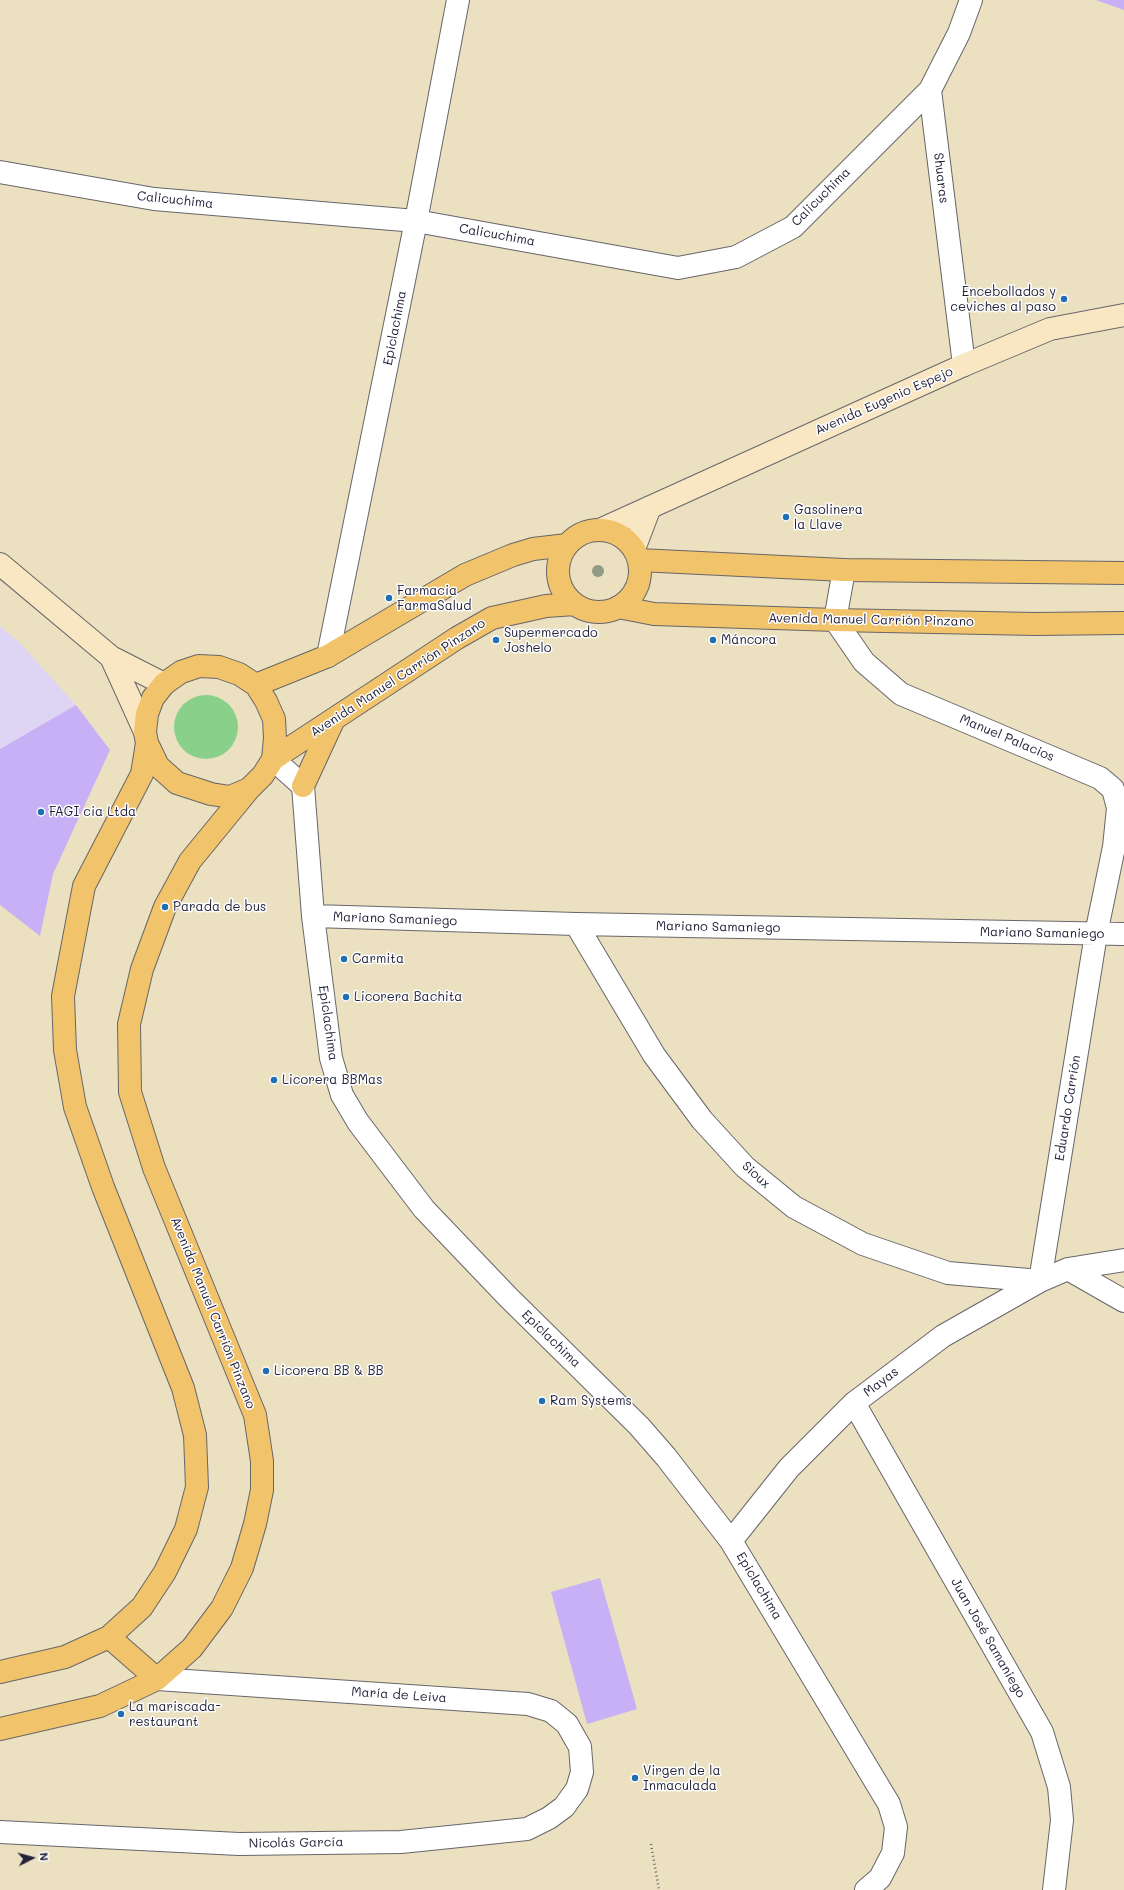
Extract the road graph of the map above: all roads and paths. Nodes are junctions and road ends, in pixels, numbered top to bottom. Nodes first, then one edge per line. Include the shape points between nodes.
1 (458, 0) edge
2 (970, 0) edge
3 (930, 90) junction
4 (0, 172) edge
5 (416, 221) junction
6 (1124, 315) edge
7 (964, 364) junction
8 (650, 507) junction
9 (602, 529) junction
10 (567, 544) junction
11 (636, 554) junction
12 (0, 564) edge
13 (844, 570) junction
14 (1124, 573) edge
15 (574, 604) junction
16 (618, 607) junction
17 (835, 620) junction
18 (1124, 623) edge
19 (328, 656) junction
20 (111, 657) junction
21 (164, 684) junction
22 (256, 685) junction
23 (334, 719) junction
24 (146, 738) junction
25 (274, 759) junction
26 (303, 786) junction
27 (249, 789) junction
28 (313, 916) junction
29 (576, 924) junction
30 (1096, 934) junction
31 (1124, 934) edge
32 (1124, 1260) edge
33 (1068, 1269) junction
34 (1040, 1281) junction
35 (1124, 1301) edge
36 (854, 1403) junction
37 (731, 1540) junction
38 (109, 1637) junction
39 (0, 1672) edge
40 (157, 1679) junction
41 (0, 1729) edge
42 (577, 1789) joint
43 (0, 1832) edge
44 (651, 1844) dead end
45 (659, 1890) edge
46 (866, 1890) edge
47 (1054, 1890) edge

1 - 5 street, Epiclachima
2 - 3 street via 959,33
3 - 5 street, Calicuchima via 793,227 736,257 678,268
3 - 7 street, Shuaras
4 - 5 street, Calicuchima via 154,199
5 - 19 street, Epiclachima
6 - 7 main road, Avenida Eugenio Espejo via 1050,329
7 - 8 main road, Avenida Eugenio Espejo
8 - 9 main road, Avenida Eugenio Espejo
8 - 11 main road
9 - 10 main road via 577,536
9 - 11 main road via 625,539
10 - 15 main road via 560,556 559,581 564,594
10 - 19 main road via 512,555 465,575
11 - 13 main road
11 - 16 main road via 640,574 637,587 629,599
12 - 20 main road
13 - 14 main road
13 - 17 street
15 - 16 main road via 588,610 603,612
15 - 23 main road, Avenida Manuel Carrión Pinzano via 546,606 492,618
16 - 17 main road, Avenida Manuel Carrión Pinzano via 654,614
17 - 18 main road, Avenida Manuel Carrión Pinzano
17 - 30 street, Manuel Palacios via 864,662 901,694 1100,778 1113,789 1118,808 1114,847
19 - 22 main road
20 - 21 main road
20 - 24 main road
21 - 22 main road via 180,672 199,666 219,667 239,674
21 - 24 main road via 153,698 147,714
22 - 25 main road via 274,719
23 - 25 main road, Avenida Manuel Carrión Pinzano
23 - 26 main road
24 - 27 main road via 158,766 177,784 230,797
24 - 38 main road via 142,774 84,886 63,996 65,1050 75,1107 103,1187 183,1388 195,1435 197,1488 186,1529 165,1572 142,1606
25 - 26 street
25 - 27 main road
26 - 28 street, Epiclachima
27 - 40 main road, Avenida Manuel Carrión Pinzano via 190,861 165,906 142,968 129,1024 130,1092 154,1168 255,1415 262,1460 262,1490 242,1568 222,1608 192,1648
28 - 29 street, Mariano Samaniego
28 - 37 street, Epiclachima via 331,1058 342,1095 358,1122 424,1209 508,1297 640,1426
29 - 30 street, Mariano Samaniego
29 - 34 street, Sioux via 654,1055 702,1120 746,1167 794,1207 863,1244 948,1273
30 - 31 street, Mariano Samaniego
30 - 34 street, Eduardo Carrión
32 - 33 street, Mayas
33 - 34 street, Mayas
33 - 35 street
34 - 36 street, Mayas via 943,1336
36 - 37 street, Mayas via 789,1468
36 - 47 street, Juan José Samaniego via 1042,1732 1059,1787 1062,1820
37 - 46 street, Epiclachima via 889,1804 896,1827 894,1853 880,1878
38 - 39 main road via 65,1657
38 - 40 main road
40 - 41 main road, Avenida Manuel Carrión Pinzano via 100,1706
40 - 42 street, María de Leiva via 528,1704 551,1711 567,1724 580,1747 582,1772
42 - 43 street, Nicolás García via 564,1807 527,1829 401,1842 239,1844
44 - 45 path

